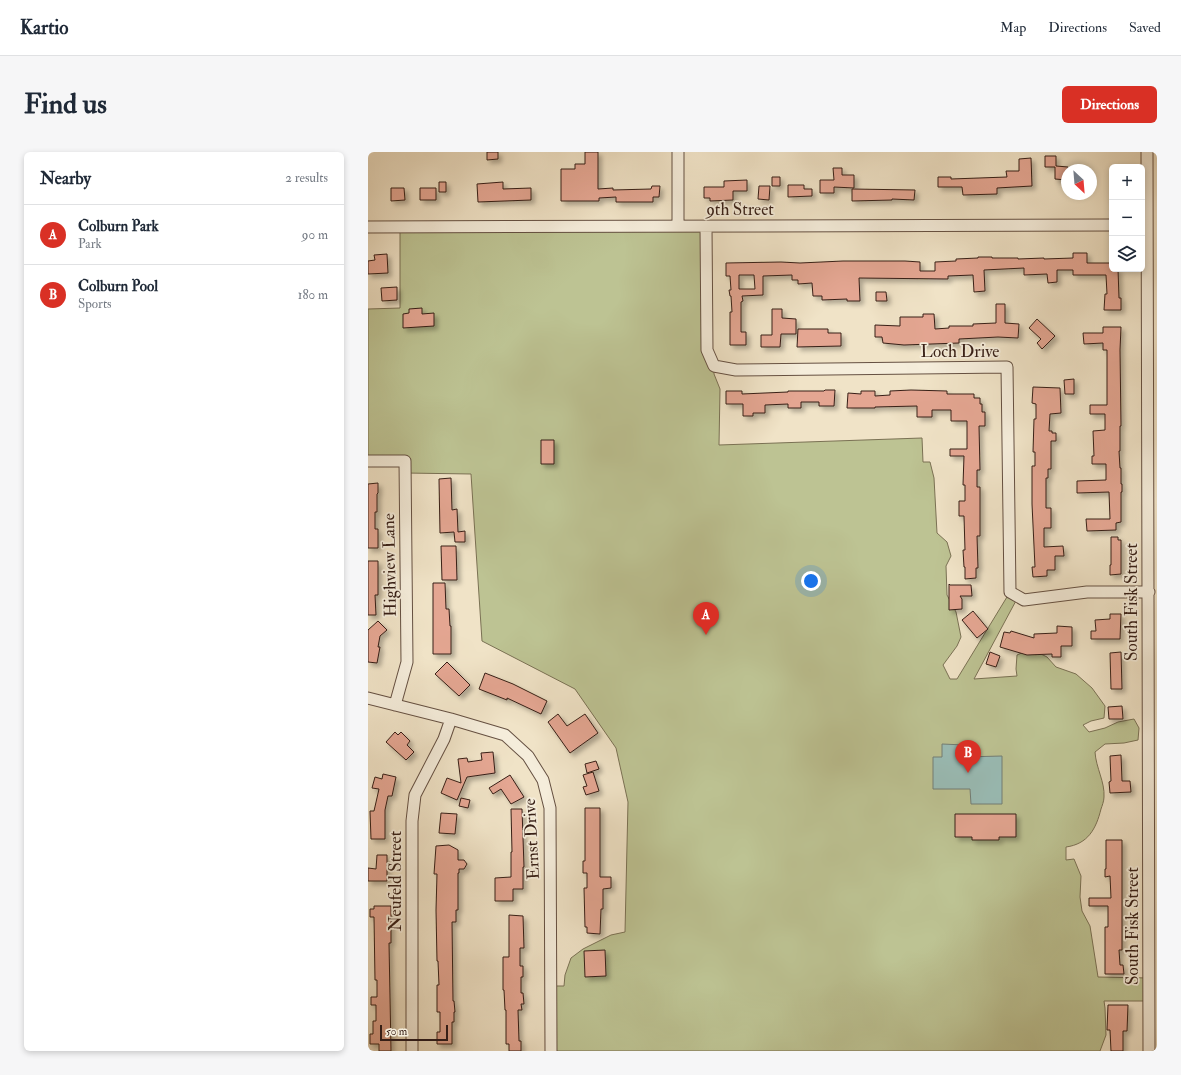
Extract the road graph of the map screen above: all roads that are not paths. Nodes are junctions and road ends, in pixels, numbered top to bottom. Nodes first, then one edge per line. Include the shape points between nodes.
1 (678, 152) edge
2 (1147, 152) edge
3 (1109, 225) edge
4 (1149, 225) edge
5 (678, 226) junction
6 (706, 226) junction
7 (368, 227) edge
8 (368, 461) edge
9 (1153, 530) edge
10 (1149, 592) junction
11 (1153, 655) edge
12 (368, 698) edge
13 (395, 705) junction
14 (451, 719) junction
15 (1153, 985) edge
16 (412, 1051) edge
17 (551, 1051) edge
18 (1149, 1051) edge

1 - 5 street
2 - 4 street, South Fisk Street
3 - 6 street, 9th Street
4 - 9 street, South Fisk Street
5 - 6 street, 9th Street
5 - 7 street, 9th Street
6 - 10 street, Loch Drive via 707,350 714,366 736,370 1007,367 1010,592 1024,600 1087,592
8 - 13 street, Highview Lane via 405,461 407,662
9 - 10 street, South Fisk Street
10 - 11 street, South Fisk Street
11 - 15 street, South Fisk Street
12 - 13 street, Ernst Drive
13 - 14 street, Ernst Drive
14 - 16 street, Neufeld Street via 444,739 415,795 412,821
14 - 17 street, Ernst Drive via 505,735 528,756 544,780 550,808
15 - 18 street, South Fisk Street

